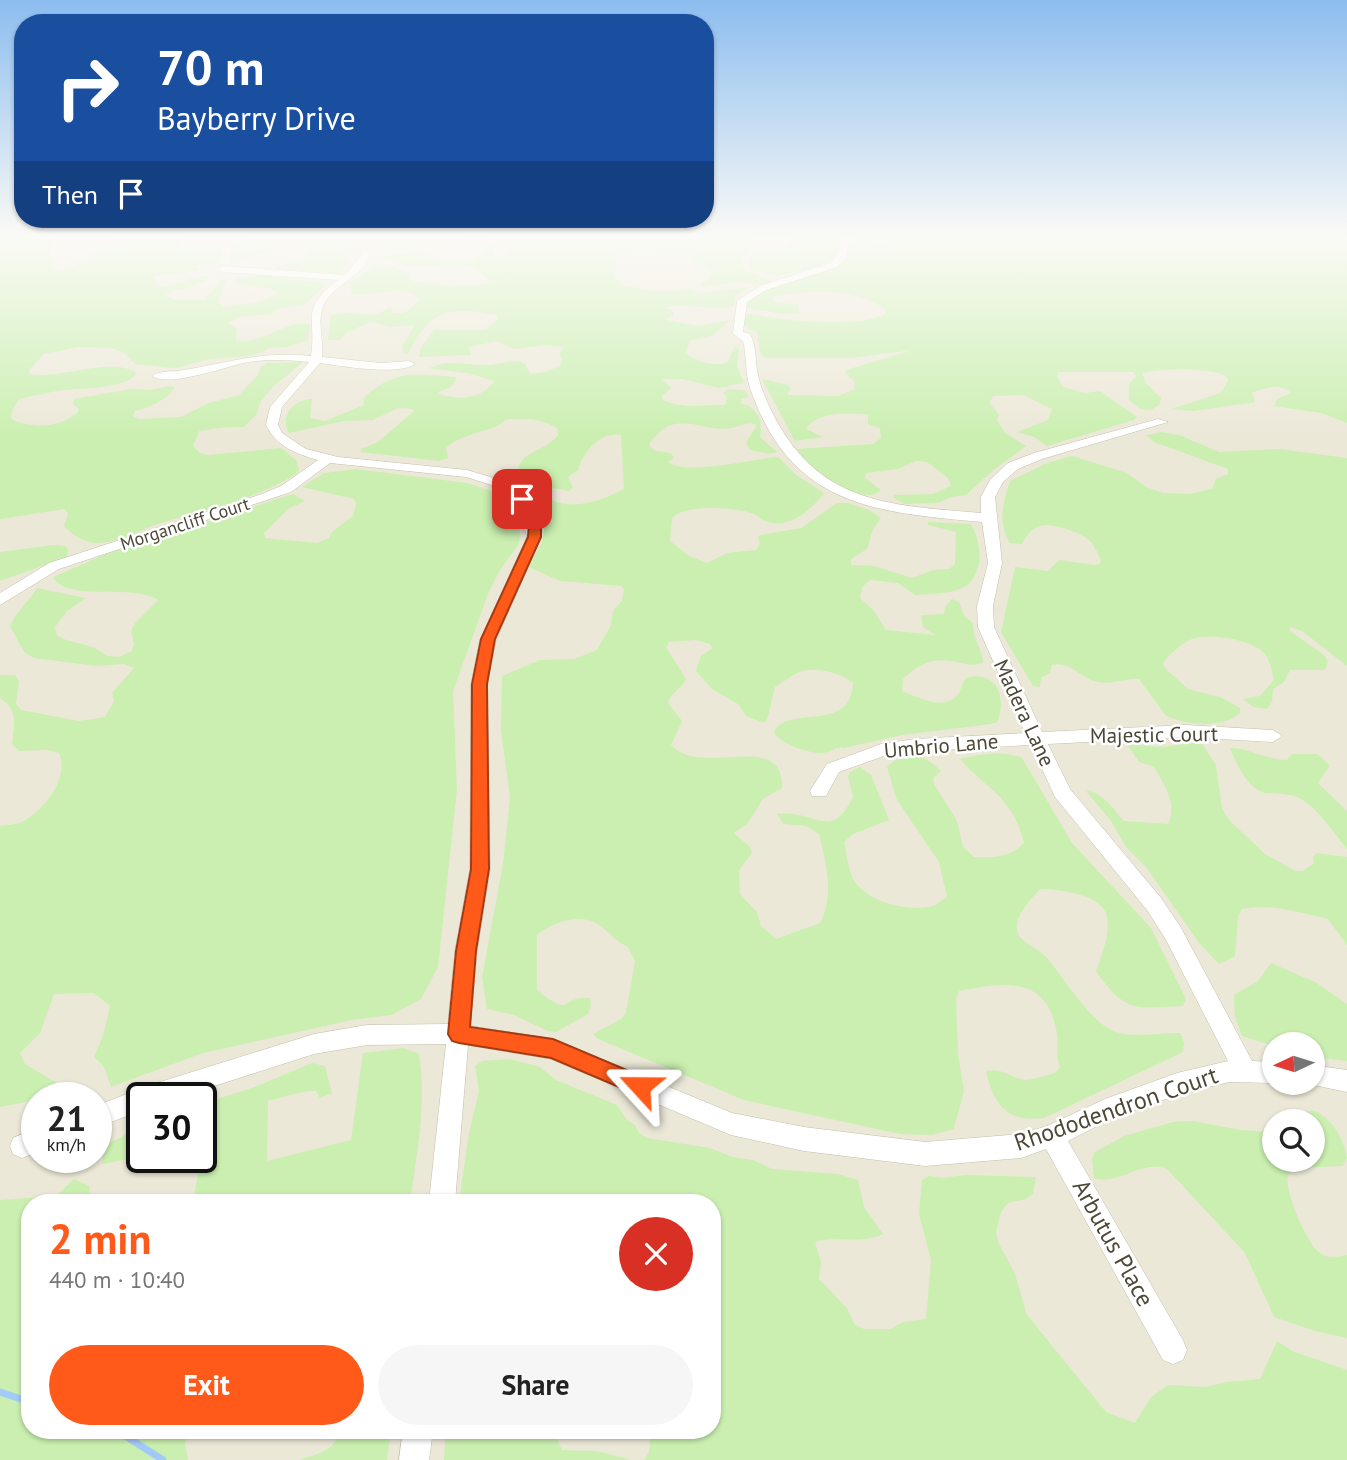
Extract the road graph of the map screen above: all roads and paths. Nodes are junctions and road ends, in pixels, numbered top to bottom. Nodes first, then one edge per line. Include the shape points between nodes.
1 (319, 303) edge
2 (742, 303) edge
3 (316, 359) junction
4 (409, 364) dead end
5 (158, 376) dead end
6 (1162, 422) dead end
7 (327, 459) junction
8 (988, 518) junction
9 (0, 600) edge
10 (1273, 736) dead end
11 (1036, 739) junction
12 (819, 791) dead end
13 (459, 1034) junction
14 (1245, 1071) junction
15 (1262, 1072) edge
16 (1325, 1078) edge
17 (1347, 1081) edge
18 (194, 1082) edge
19 (1052, 1136) junction
20 (443, 1194) edge
21 (1173, 1350) dead end
22 (417, 1439) edge
23 (414, 1460) edge

1 - 3 street
2 - 8 street via 738,334 749,342 752,376 767,414 793,458 807,472 852,497 888,507
3 - 4 street via 380,366
3 - 5 street via 249,359
3 - 7 street via 279,401 271,419 289,447
6 - 8 street, Madera Lane via 1013,466 992,488
7 - 9 street, Morgancliff Court via 267,498 54,566
7 - 13 street via 457,472 494,483 522,499 535,522 534,537 488,639 479,684 480,869 466,951
8 - 11 street, Madera Lane via 995,563 985,606 986,627
10 - 11 street, Majestic Court via 1186,731
11 - 12 street, Umbrio Lane via 881,750 833,768
11 - 14 street, Madera Lane via 1074,810 1173,932
13 - 18 street, Rhododendron Court via 366,1035 314,1044
13 - 19 street, Rhododendron Court via 553,1049 731,1124 804,1139 925,1154 1021,1146
13 - 20 street
14 - 15 street, Rhododendron Court
14 - 19 street, Rhododendron Court via 1177,1084 1105,1110
16 - 17 street
19 - 21 street, Arbutus Place
22 - 23 street

